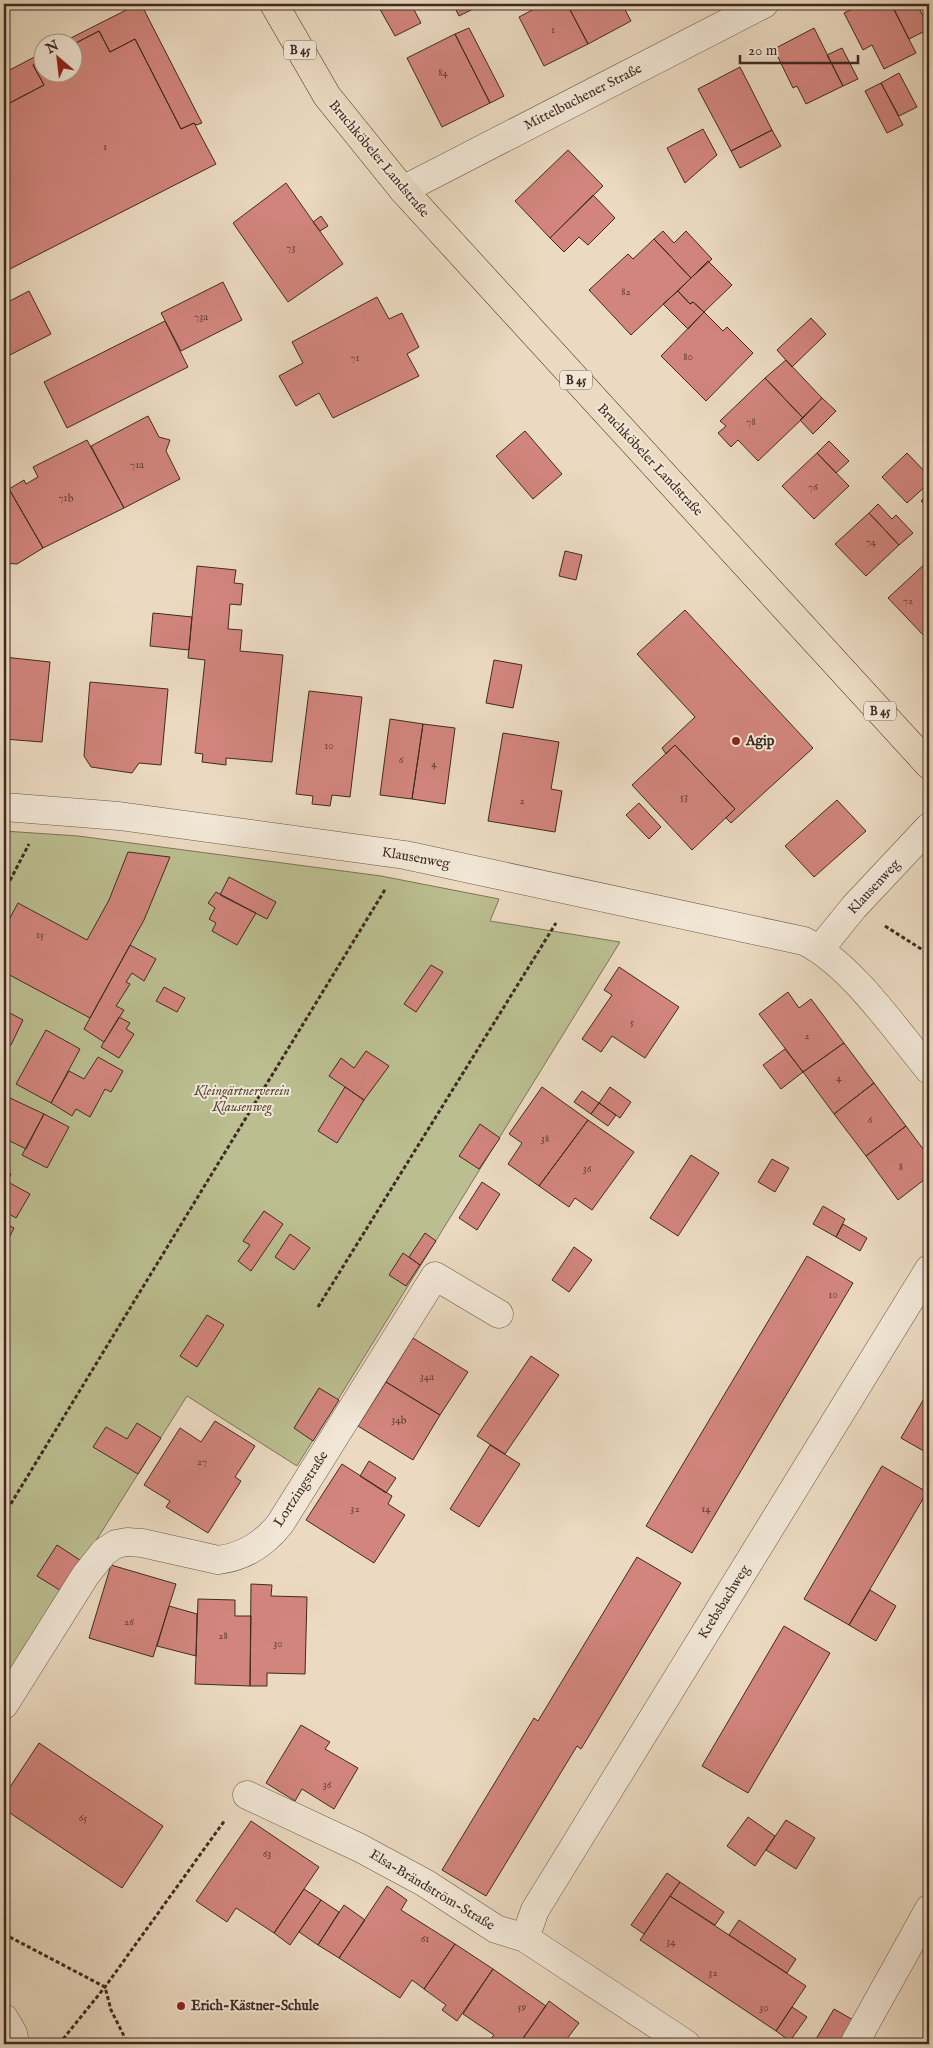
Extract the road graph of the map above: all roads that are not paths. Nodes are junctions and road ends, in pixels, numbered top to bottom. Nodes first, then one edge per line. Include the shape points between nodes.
1 (274, 4) edge
2 (764, 4) edge
3 (403, 190) junction
4 (929, 765) edge
5 (4, 807) edge
6 (929, 827) edge
7 (820, 949) junction
8 (929, 1070) edge
9 (929, 1270) edge
10 (499, 1314) dead end
11 (4, 1705) edge
12 (247, 1795) dead end
13 (929, 1909) edge
14 (525, 1938) junction
15 (4, 2018) edge
16 (15, 2044) edge
17 (686, 2044) edge
18 (854, 2044) edge

1 - 3 main road, Bruchköbeler Landstraße / B 45 via 327,96
2 - 3 street, Mittelbuchener Straße
3 - 4 main road, Bruchköbeler Landstraße / B 45
5 - 7 street, Klausenweg via 119,816 405,855 804,941
6 - 7 street, Klausenweg via 854,907
7 - 8 street, Klausenweg via 846,971
9 - 14 street, Krebsbachweg via 535,1910
10 - 11 street, Lortzingstraße via 435,1276 280,1524 266,1541 231,1559 218,1560 142,1543 127,1542 104,1552 85,1576
12 - 14 street, Elsa-Brändström-Straße via 360,1848 496,1929
13 - 18 street
14 - 17 street, Elsa-Brändström-Straße
15 - 16 street

